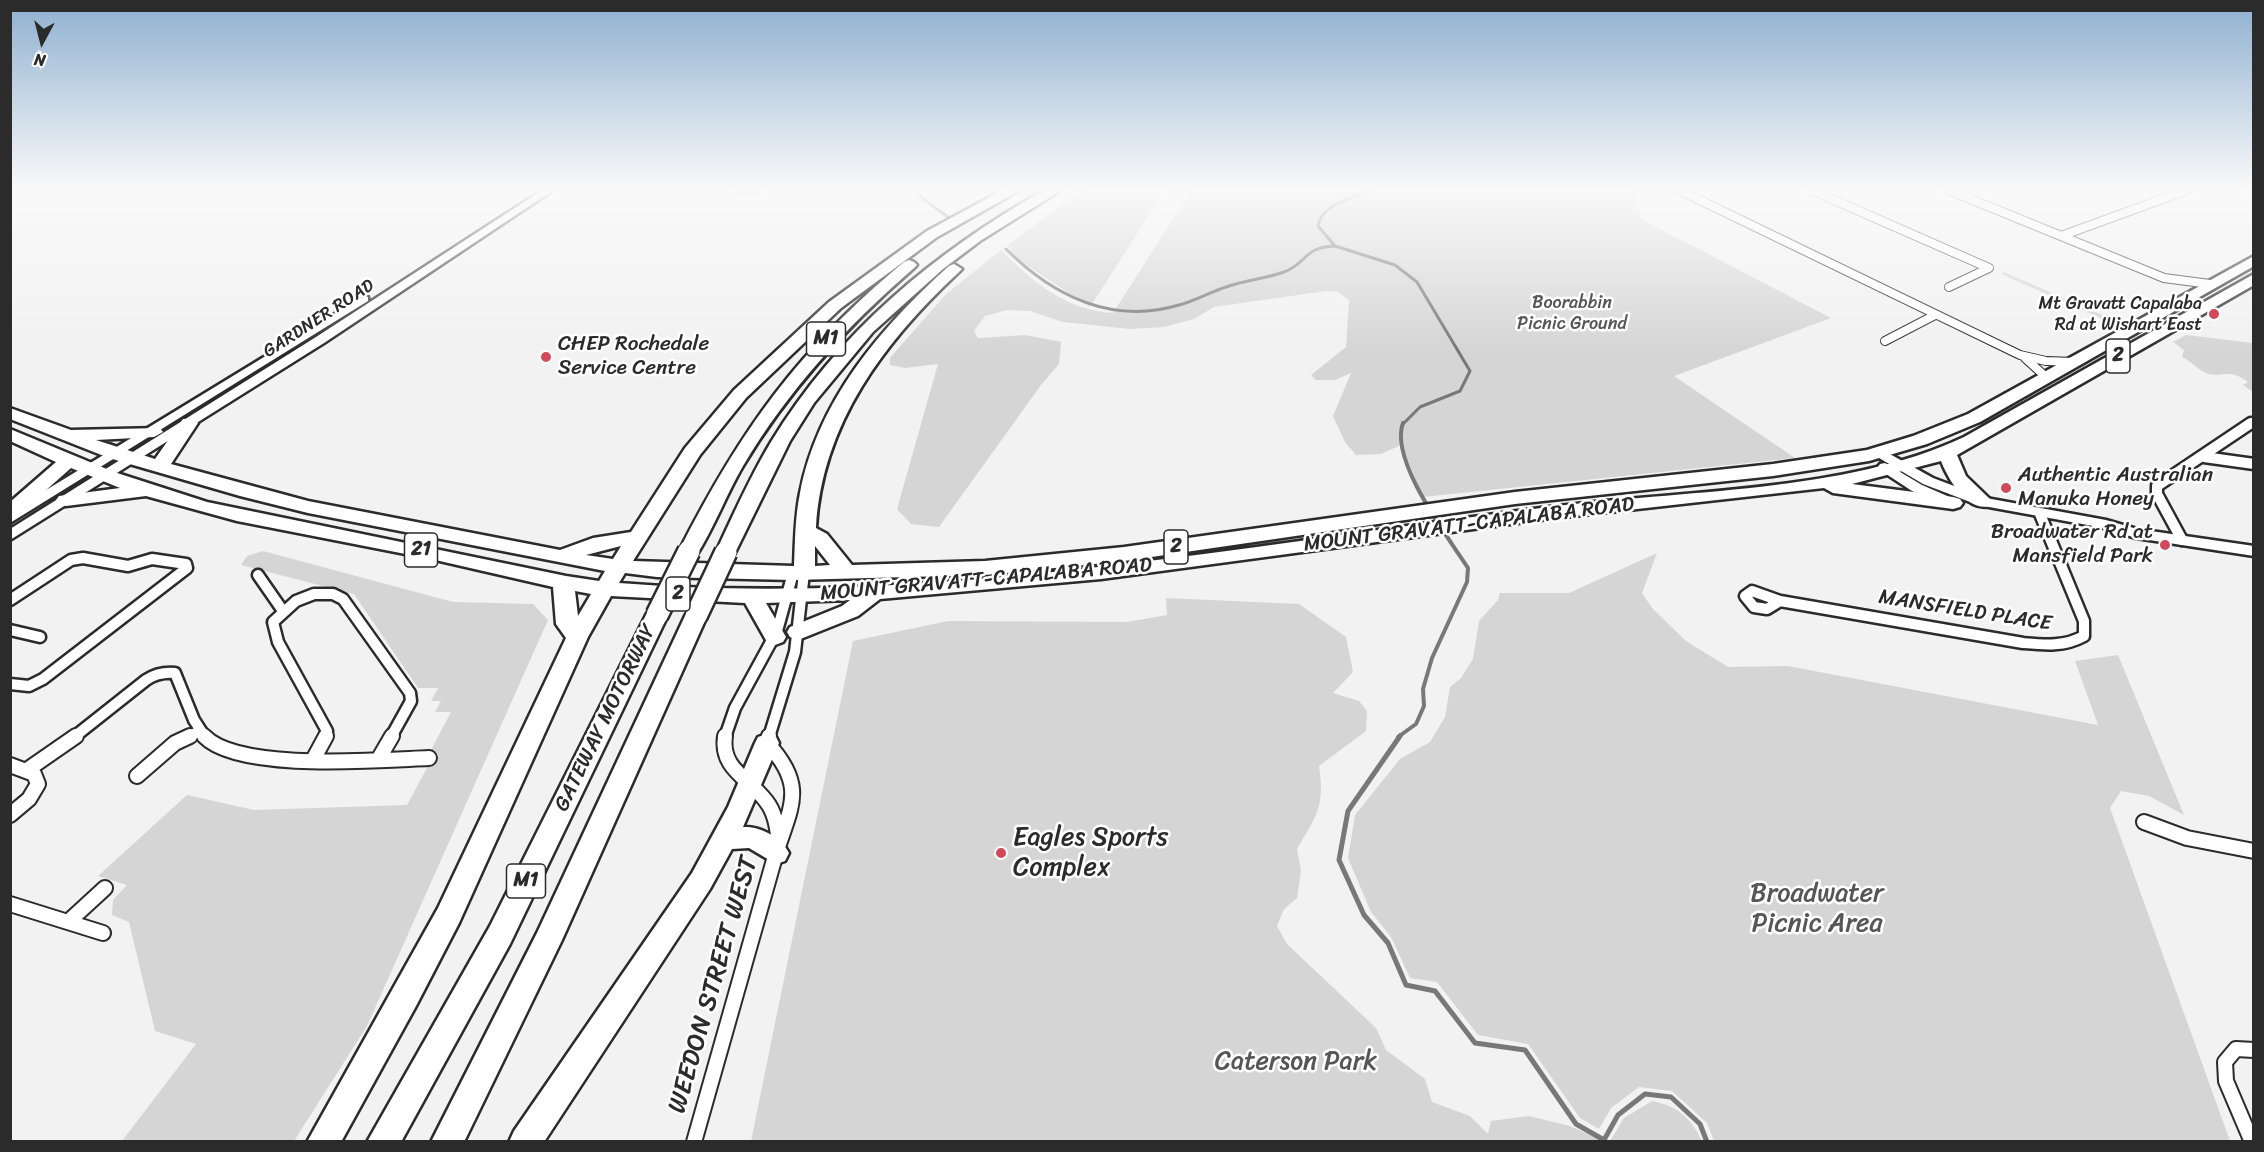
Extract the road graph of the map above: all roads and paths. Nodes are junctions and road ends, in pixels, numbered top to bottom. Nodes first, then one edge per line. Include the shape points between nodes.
1 (448, 243) edge
2 (467, 243) edge
3 (919, 243) edge
4 (941, 243) edge
5 (967, 243) edge
6 (989, 243) edge
7 (1787, 243) edge
8 (1931, 243) edge
9 (2078, 243) edge
10 (2253, 260) edge
11 (2164, 278) junction
12 (2253, 278) edge
13 (2210, 285) junction
14 (1949, 286) dead end
15 (2188, 297) junction
16 (1935, 315) junction
17 (1885, 341) dead end
18 (2020, 354) junction
19 (2074, 362) junction
20 (2046, 377) junction
21 (10, 413) edge
22 (2253, 421) edge
23 (189, 423) junction
24 (154, 432) junction
25 (10, 434) edge
26 (67, 435) junction
27 (1947, 452) junction
28 (1874, 454) junction
29 (124, 457) junction
30 (2204, 457) junction
31 (68, 460) junction
32 (2253, 464) edge
33 (159, 468) junction
34 (1896, 469) junction
35 (97, 473) junction
36 (1817, 484) junction
37 (146, 491) junction
38 (66, 500) junction
39 (1983, 502) junction
40 (1953, 503) junction
41 (10, 512) edge
42 (1476, 513) junction
43 (2041, 518) junction
44 (10, 519) edge
45 (1372, 528) junction
46 (806, 531) junction
47 (10, 536) edge
48 (636, 537) junction
49 (2182, 540) junction
50 (2253, 551) edge
51 (561, 557) junction
52 (618, 567) junction
53 (847, 573) junction
54 (258, 575) dead end
55 (562, 582) junction
56 (797, 584) junction
57 (604, 589) junction
58 (875, 592) junction
59 (751, 595) junction
60 (10, 600) edge
61 (1780, 601) dead end
62 (283, 611) junction
63 (10, 630) edge
64 (798, 632) junction
65 (40, 637) dead end
66 (576, 637) junction
67 (775, 637) junction
68 (10, 684) edge
69 (200, 731) junction
70 (766, 743) junction
71 (429, 758) dead end
72 (378, 759) junction
73 (313, 760) junction
74 (10, 765) edge
75 (27, 770) junction
76 (137, 776) dead end
77 (751, 786) junction
78 (10, 815) edge
79 (2144, 822) dead end
80 (725, 839) junction
81 (778, 847) junction
82 (2253, 851) edge
83 (105, 888) dead end
84 (10, 904) edge
85 (68, 922) junction
86 (103, 933) dead end
87 (2253, 1050) edge
88 (323, 1142) edge
89 (383, 1142) edge
90 (447, 1142) edge
91 (525, 1142) edge
92 (694, 1142) edge
93 (2252, 1142) edge

1 - 24 street, GARDNER ROAD
2 - 23 street, GARDNER ROAD
3 - 48 highway via 864,281 805,330 741,394 711,428
4 - 89 highway, GATEWAY MOTORWAY / M1, bridge via 866,301 818,348 741,450 500,935
5 - 90 highway, GATEWAY MOTORWAY / M1, bridge via 909,288 871,324 835,365 781,440 548,940
6 - 46 highway via 928,292 864,368 825,439 809,493
7 - 16 street
8 - 14 street via 1989,268
9 - 11 street
10 - 13 highway, MOUNT GRAVATT-CAPALABA ROAD / 2
11 - 13 street
11 - 15 street
12 - 27 highway, MOUNT GRAVATT-CAPALABA ROAD / 2
13 - 15 highway, MOUNT GRAVATT-CAPALABA ROAD / 2
15 - 19 highway, MOUNT GRAVATT-CAPALABA ROAD / 2
16 - 17 street
16 - 18 street
18 - 19 street via 2046,361
18 - 20 street
19 - 20 highway, MOUNT GRAVATT-CAPALABA ROAD / 2
20 - 28 highway, MOUNT GRAVATT-CAPALABA ROAD / 2 via 1956,426
21 - 26 highway, MOUNT GRAVATT-CAPALABA ROAD / 21
22 - 30 street
23 - 29 street, GARDNER ROAD
23 - 33 highway via 185,435
24 - 26 highway
24 - 29 street, GARDNER ROAD
25 - 31 highway, MOUNT GRAVATT-CAPALABA ROAD / 21
26 - 29 highway, MOUNT GRAVATT-CAPALABA ROAD / 21
27 - 34 highway, MOUNT GRAVATT-CAPALABA ROAD / 2
27 - 39 highway via 1956,478
28 - 34 street
28 - 42 highway, MOUNT GRAVATT-CAPALABA ROAD / 2 via 1763,471 1581,489
29 - 33 highway, MOUNT GRAVATT-CAPALABA ROAD / 21
29 - 35 street, GARDNER ROAD
30 - 32 street
30 - 49 street via 2157,486 2157,494
31 - 35 highway, MOUNT GRAVATT-CAPALABA ROAD / 21
31 - 41 highway
33 - 51 highway, MOUNT GRAVATT-CAPALABA ROAD / 21 via 308,507
34 - 36 highway, MOUNT GRAVATT-CAPALABA ROAD / 2
34 - 39 street
34 - 40 street via 1917,488
35 - 37 highway, MOUNT GRAVATT-CAPALABA ROAD / 21
35 - 38 street
35 - 44 street
36 - 40 highway
36 - 42 highway, MOUNT GRAVATT-CAPALABA ROAD / 2
37 - 38 highway
37 - 55 highway, MOUNT GRAVATT-CAPALABA ROAD / 21 via 468,558
38 - 47 street
39 - 43 street
40 - 43 street
42 - 45 highway, MOUNT GRAVATT-CAPALABA ROAD / 2
43 - 49 street via 2107,532
43 - 61 street, MANSFIELD PLACE via 2084,621 2084,636 2072,644 2023,643
45 - 53 highway, MOUNT GRAVATT-CAPALABA ROAD / 2 via 1070,560
45 - 58 highway, MOUNT GRAVATT-CAPALABA ROAD / 2 via 1143,568
46 - 53 highway via 820,539
46 - 56 highway
48 - 51 highway via 593,545
48 - 52 highway
49 - 50 street
51 - 52 highway, MOUNT GRAVATT-CAPALABA ROAD / 21
52 - 56 highway, MOUNT GRAVATT-CAPALABA ROAD / 2
52 - 57 highway
53 - 56 highway, MOUNT GRAVATT-CAPALABA ROAD / 2
54 - 62 street
55 - 57 highway, MOUNT GRAVATT-CAPALABA ROAD / 21
55 - 66 highway via 567,624
56 - 58 highway, MOUNT GRAVATT-CAPALABA ROAD / 2
56 - 59 highway, MOUNT GRAVATT-CAPALABA ROAD / 2
56 - 64 street
56 - 67 street, WEEDON STREET WEST
57 - 59 highway, MOUNT GRAVATT-CAPALABA ROAD / 2
57 - 66 highway
58 - 64 highway via 850,611
59 - 67 highway
60 - 68 street via 71,560 82,558 128,566 152,559 165,560 186,564 187,568 43,679 29,686
62 - 72 street via 316,592 344,599 410,693 408,708
62 - 73 street via 273,622 273,631 327,731
63 - 65 street
64 - 70 street via 790,674
66 - 88 highway via 448,915
67 - 77 street, WEEDON STREET WEST via 730,719 724,739 732,769
69 - 73 street via 222,748 272,760
69 - 75 street via 175,673 166,672 141,683 55,753
69 - 76 street via 175,743
70 - 77 highway
70 - 81 street, WEEDON STREET WEST via 781,756 792,787 792,810
71 - 72 street
72 - 73 street
74 - 75 street
75 - 78 street via 36,777 36,789
77 - 80 highway
77 - 81 street, WEEDON STREET WEST via 774,813
79 - 82 street via 2187,838
80 - 81 highway via 753,837
80 - 91 highway via 701,881
81 - 92 street, WEEDON STREET WEST
83 - 85 street
84 - 85 street
85 - 86 street
87 - 93 street via 2236,1049 2225,1062 2226,1081

